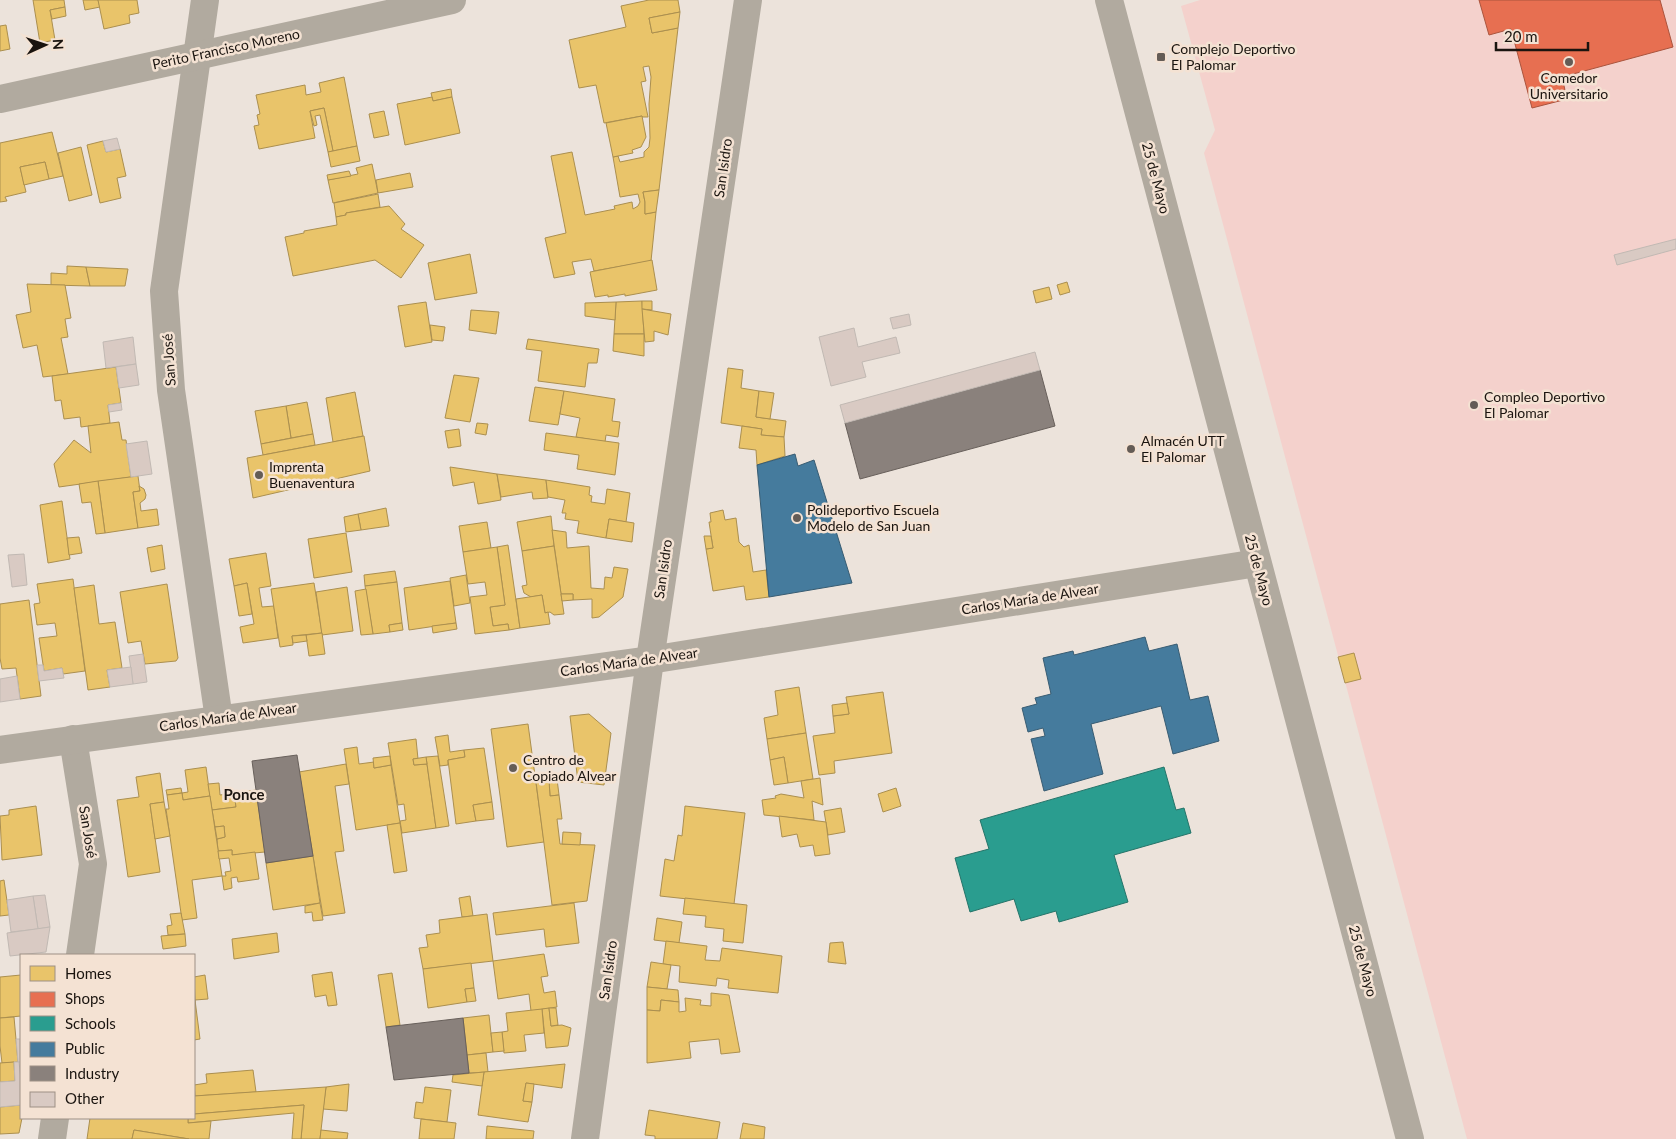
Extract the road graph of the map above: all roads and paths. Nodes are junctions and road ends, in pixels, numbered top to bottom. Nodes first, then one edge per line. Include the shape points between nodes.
1 (204, 0) edge
2 (452, 0) edge
3 (748, 0) edge
4 (1109, 0) edge
5 (197, 55) junction
6 (0, 99) edge
7 (1257, 563) junction
8 (650, 660) junction
9 (218, 719) junction
10 (73, 739) junction
11 (0, 750) edge
12 (80, 954) edge
13 (55, 1119) edge
14 (52, 1139) edge
15 (585, 1139) edge
16 (1410, 1139) edge

1 - 5 street, San José
2 - 5 street, Perito Francisco Moreno
3 - 8 street, San Isidro
4 - 7 street, 25 de Mayo
5 - 6 street, Perito Francisco Moreno
5 - 9 street, San José via 164,291 171,390
7 - 8 street, Carlos María de Alvear
7 - 16 street, 25 de Mayo
8 - 9 street, Carlos María de Alvear
8 - 15 street, San Isidro
9 - 10 street, Carlos María de Alvear
10 - 11 street, Carlos María de Alvear
10 - 12 street, San José via 93,864
13 - 14 street

